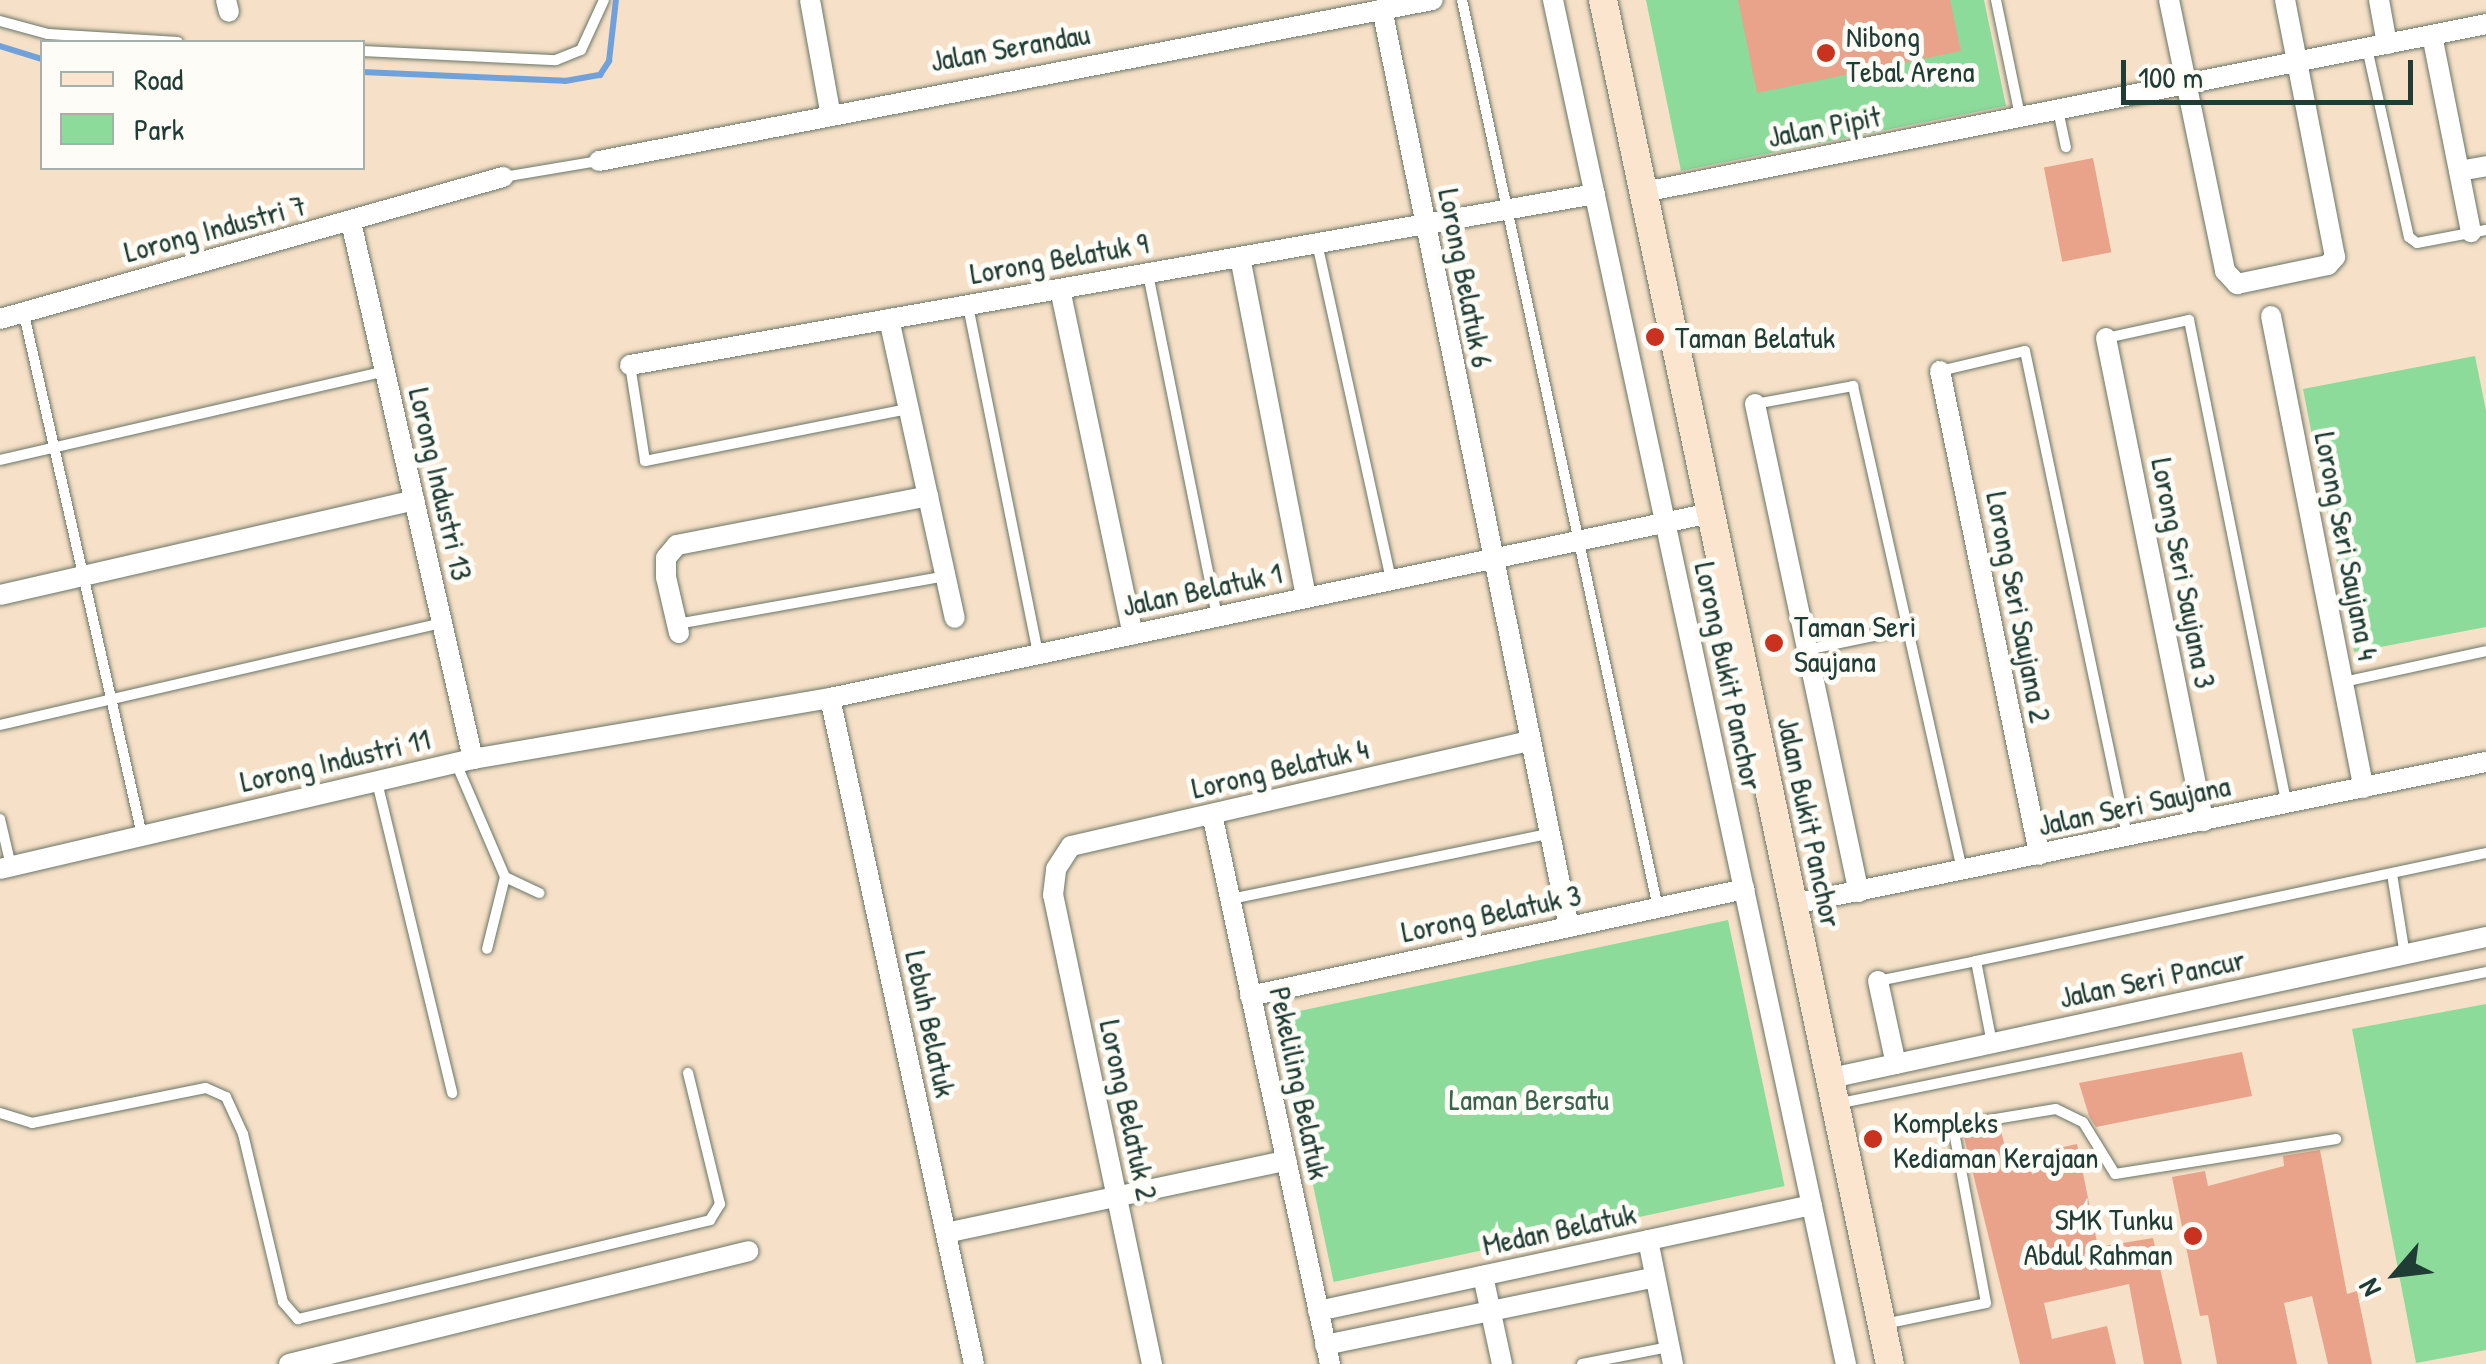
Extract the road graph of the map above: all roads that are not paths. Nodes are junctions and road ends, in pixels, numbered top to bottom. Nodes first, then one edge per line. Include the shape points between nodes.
1 (604, 0) edge
2 (810, 0) edge
3 (1433, 0) edge
4 (1462, 0) edge
5 (1554, 0) edge
6 (1603, 0) edge
7 (1996, 0) edge
8 (2168, 0) edge
9 (2285, 0) edge
10 (2378, 0) edge
11 (1330, 9) edge
12 (1382, 10) junction
13 (0, 21) edge
14 (2486, 24) edge
15 (2432, 34) junction
16 (146, 40) edge
17 (2377, 46) junction
18 (365, 51) edge
19 (2297, 62) junction
20 (2185, 84) junction
21 (2058, 110) junction
22 (830, 111) junction
23 (2020, 117) junction
24 (2066, 148) dead end
25 (599, 160) joint
26 (2486, 166) edge
27 (2459, 171) junction
28 (503, 178) joint
29 (1644, 192) junction
30 (1595, 194) junction
31 (1508, 210) junction
32 (351, 222) junction
33 (1424, 224) junction
34 (2479, 231) edge
35 (1317, 243) junction
36 (1240, 257) junction
37 (1148, 273) junction
38 (1060, 288) junction
39 (968, 305) junction
40 (23, 310) junction
41 (2271, 316) dead end
42 (0, 319) edge
43 (889, 319) junction
44 (2106, 338) joint
45 (630, 365) joint
46 (385, 371) junction
47 (1940, 371) joint
48 (1755, 404) joint
49 (909, 408) junction
50 (54, 448) junction
51 (0, 460) edge
52 (928, 496) junction
53 (414, 500) junction
54 (1712, 513) junction
55 (1666, 523) junction
56 (1579, 541) junction
57 (1491, 559) junction
58 (84, 576) junction
59 (946, 576) junction
60 (1391, 580) junction
61 (0, 595) edge
62 (1306, 598) junction
63 (1217, 617) junction
64 (955, 618) dead end
65 (442, 622) junction
66 (678, 628) joint
67 (1906, 629) junction
68 (1133, 634) junction
69 (1806, 650) junction
70 (2486, 651) edge
71 (1038, 654) junction
72 (2343, 682) junction
73 (830, 698) junction
74 (112, 699) junction
75 (695, 722) joint
76 (0, 725) edge
77 (1530, 741) junction
78 (465, 761) junction
79 (2486, 762) edge
80 (377, 782) junction
81 (2364, 788) junction
82 (2286, 804) junction
83 (1212, 814) junction
84 (0, 820) edge
85 (2204, 821) junction
86 (1549, 834) junction
87 (142, 835) junction
88 (2127, 837) junction
89 (2486, 854) edge
90 (2039, 855) junction
91 (5, 868) edge
92 (1056, 869) joint
93 (1962, 872) junction
94 (2392, 874) junction
95 (505, 877) junction
96 (1745, 889) junction
97 (1859, 892) junction
98 (540, 893) dead end
99 (1231, 899) junction
100 (1794, 904) junction
101 (1658, 908) junction
102 (1569, 927) junction
103 (2486, 937) edge
104 (487, 949) dead end
105 (2405, 954) junction
106 (1976, 961) junction
107 (2486, 972) edge
108 (1878, 981) joint
109 (1250, 996) junction
110 (1992, 1043) junction
111 (1896, 1064) junction
112 (688, 1073) dead end
113 (1833, 1091) junction
114 (452, 1093) dead end
115 (0, 1113) edge
116 (2336, 1139) dead end
117 (1286, 1161) junction
118 (1117, 1197) junction
119 (1812, 1205) junction
120 (946, 1233) junction
121 (1648, 1240) junction
122 (748, 1251) dead end
123 (1483, 1276) junction
124 (1655, 1277) junction
125 (1318, 1311) junction
126 (1491, 1311) junction
127 (1882, 1324) junction
128 (1328, 1354) edge
129 (1671, 1355) edge
130 (288, 1364) edge
131 (974, 1364) edge
132 (1152, 1364) edge
133 (1502, 1364) edge
134 (1586, 1364) edge
135 (1846, 1364) edge
136 (1890, 1364) edge

1 - 18 lane via 582,50 556,60
2 - 22 street
3 - 12 street, Jalan Serandau
4 - 31 lane
5 - 30 street, Lorong Bukit Panchor
6 - 29 main road, Jalan Bukit Panchor
7 - 23 lane
8 - 20 street
9 - 19 street
10 - 17 street
11 - 12 street, Jalan Serandau
11 - 22 street, Jalan Serandau
12 - 33 street, Lorong Belatuk 6
13 - 16 lane via 48,34
14 - 15 street, Jalan Pipit
15 - 17 street, Jalan Pipit
15 - 27 street
17 - 19 street, Jalan Pipit
17 - 34 lane via 2409,237 2417,244
19 - 20 street, Jalan Pipit
19 - 20 street via 2336,251 2328,265 2238,284 2225,272
20 - 21 street, Jalan Pipit
21 - 23 street, Jalan Pipit
21 - 24 lane
22 - 25 street, Jalan Serandau
23 - 29 street, Jalan Pipit
25 - 28 lane
26 - 27 street
27 - 34 street
28 - 32 street, Lorong Industri 7
29 - 54 main road, Jalan Bukit Panchor
30 - 31 street, Lorong Belatuk 9
30 - 55 street, Lorong Bukit Panchor
31 - 33 street, Lorong Belatuk 9
31 - 56 lane
32 - 40 street, Lorong Industri 7
32 - 46 street, Lorong Industri 13
33 - 35 street, Lorong Belatuk 9
33 - 57 street, Lorong Belatuk 6
35 - 36 street, Lorong Belatuk 9
35 - 60 lane
36 - 37 street, Lorong Belatuk 9
36 - 62 street
37 - 38 street, Lorong Belatuk 9
37 - 63 lane
38 - 39 street, Lorong Belatuk 9
38 - 68 street
39 - 43 street, Lorong Belatuk 9
39 - 71 lane
40 - 42 street, Lorong Industri 7
40 - 50 lane
41 - 72 street, Lorong Seri Saujana 4
43 - 45 street, Lorong Belatuk 9
43 - 49 street
44 - 82 lane via 2188,320
44 - 85 street, Lorong Seri Saujana 3
45 - 49 lane, Lorong Belatuk 9 via 645,461
46 - 50 lane
46 - 53 street, Lorong Industri 13
47 - 88 lane via 2025,351
47 - 90 street, Lorong Seri Saujana 2
48 - 67 lane via 1853,386
48 - 69 street
49 - 52 street
50 - 51 lane
50 - 58 lane
52 - 59 street
52 - 66 street via 677,545 666,558 666,577
53 - 58 street
53 - 65 street, Lorong Industri 13
54 - 55 street, Jalan Belatuk 1
54 - 100 main road, Jalan Bukit Panchor
55 - 56 street, Jalan Belatuk 1
55 - 96 street, Lorong Bukit Panchor
56 - 57 street, Jalan Belatuk 1
56 - 101 lane
57 - 60 street, Jalan Belatuk 1
57 - 77 street, Lorong Belatuk 6
58 - 61 street
58 - 74 lane
59 - 64 street
59 - 66 lane
60 - 62 street, Jalan Belatuk 1
62 - 63 street, Jalan Belatuk 1
63 - 68 street, Jalan Belatuk 1
65 - 74 lane
65 - 78 street, Lorong Industri 13
67 - 69 lane
67 - 93 lane
68 - 71 street, Jalan Belatuk 1
69 - 97 street
70 - 72 lane
71 - 73 street, Jalan Belatuk 1
72 - 81 street, Lorong Seri Saujana 4
73 - 75 street, Jalan Belatuk 1
73 - 120 street, Lebuh Belatuk
74 - 76 lane
74 - 87 lane
75 - 78 street, Lorong Industri 11
77 - 83 street, Lorong Belatuk 4
77 - 86 street, Lorong Belatuk 6
78 - 80 street, Lorong Industri 11
78 - 95 lane
79 - 81 street, Jalan Seri Saujana
80 - 87 street, Lorong Industri 11
80 - 114 lane
81 - 82 street, Jalan Seri Saujana
82 - 85 street, Jalan Seri Saujana
83 - 92 street, Lorong Belatuk 4 via 1071,846
83 - 99 street, Pekeliling Belatuk
84 - 91 lane
85 - 88 street, Jalan Seri Saujana
86 - 99 lane
86 - 102 street, Lorong Belatuk 6
87 - 91 street, Lorong Industri 11
88 - 90 street, Jalan Seri Saujana
89 - 94 lane
90 - 93 street, Jalan Seri Saujana
92 - 118 street, Lorong Belatuk 2 via 1053,895
93 - 97 street, Jalan Seri Saujana
94 - 105 lane
94 - 106 lane
95 - 98 lane
95 - 104 lane
96 - 101 street, Lorong Belatuk 3
96 - 119 street, Lorong Bukit Panchor
97 - 100 street, Jalan Seri Saujana
99 - 109 street, Pekeliling Belatuk
100 - 113 main road, Jalan Bukit Panchor
101 - 102 street, Lorong Belatuk 3
102 - 109 street, Lorong Belatuk 3
103 - 105 street, Jalan Seri Pancur
105 - 110 street, Jalan Seri Pancur
106 - 108 lane
106 - 110 lane
107 - 113 lane
108 - 111 street
109 - 117 street, Pekeliling Belatuk
110 - 111 street, Jalan Seri Pancur
111 - 113 street, Jalan Seri Pancur
112 - 115 lane via 720,1204 710,1220 298,1319 283,1302 244,1134 226,1097 206,1088 32,1123
113 - 127 main road, Jalan Bukit Panchor
116 - 127 lane via 2115,1174 2083,1122 2056,1109 1953,1126 1986,1303
117 - 118 street
117 - 125 street, Pekeliling Belatuk
118 - 120 street
118 - 132 street, Lorong Belatuk 2
119 - 121 street, Medan Belatuk
119 - 135 street, Lorong Bukit Panchor
120 - 131 street, Lebuh Belatuk
121 - 123 street, Medan Belatuk
121 - 124 street
122 - 130 street
123 - 125 street, Medan Belatuk
123 - 126 street
124 - 126 street
124 - 129 street
125 - 128 street, Pekeliling Belatuk
126 - 128 street
126 - 133 street
127 - 136 main road, Jalan Bukit Panchor
129 - 134 lane

